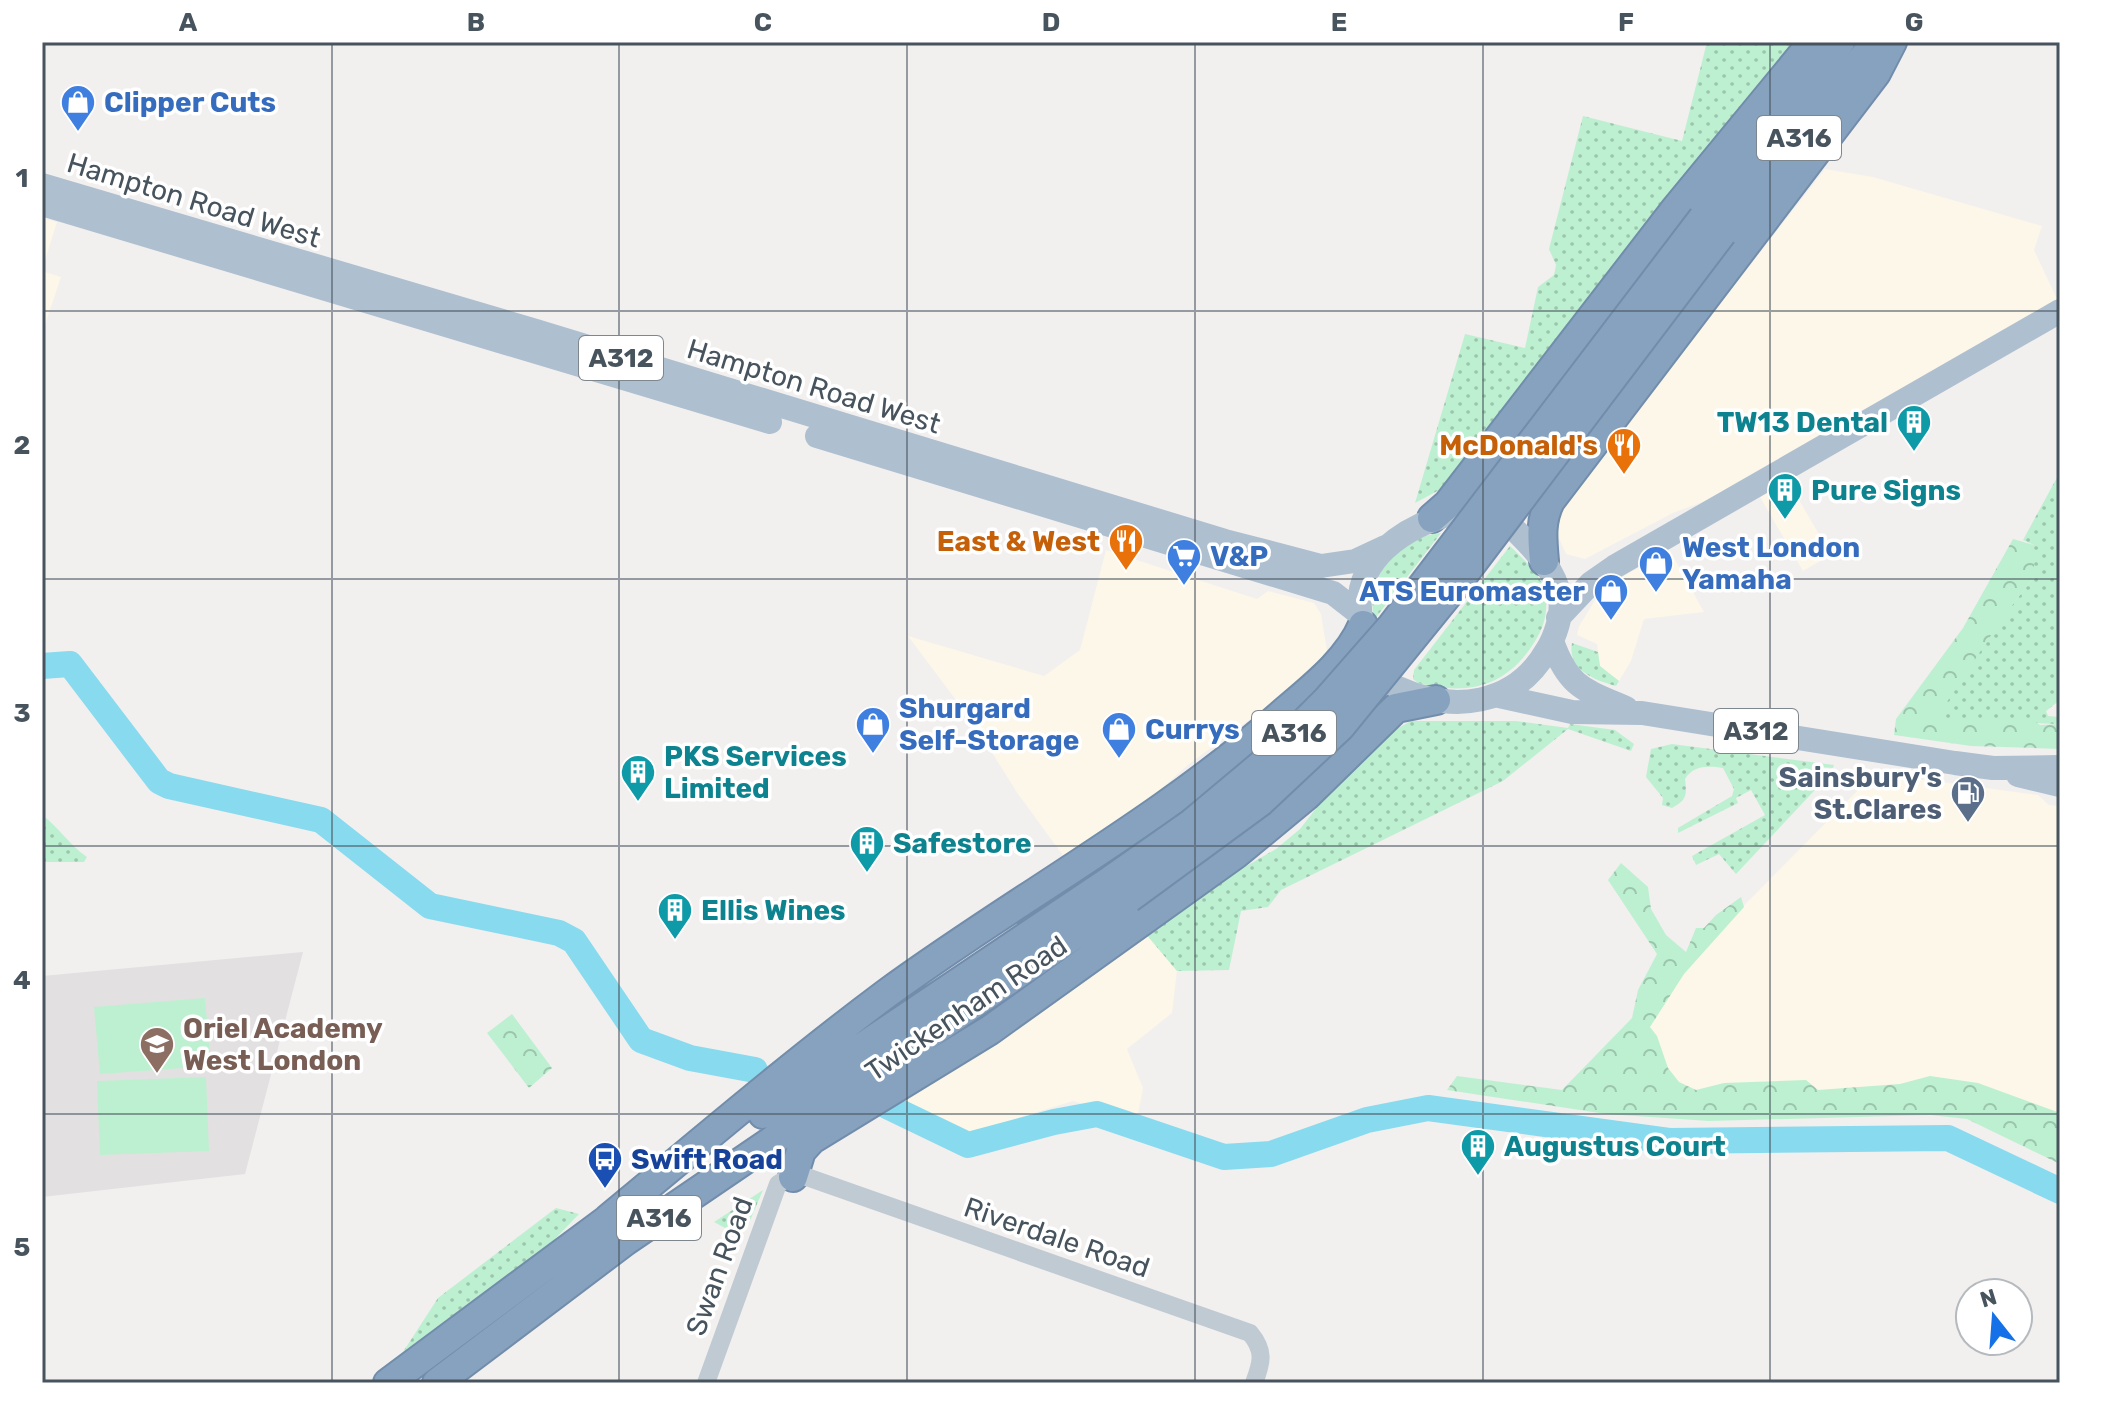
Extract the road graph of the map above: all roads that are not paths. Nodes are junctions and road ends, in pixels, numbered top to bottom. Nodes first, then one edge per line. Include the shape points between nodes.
1 (1813, 42) edge
2 (1840, 42) edge
3 (1876, 42) edge
4 (1892, 42) edge
5 (42, 185) edge
6 (42, 204) edge
7 (1712, 226) junction
8 (2060, 311) edge
9 (1461, 511) dead end
10 (1432, 518) junction
11 (1517, 532) dead end
12 (1385, 547) junction
13 (1546, 564) junction
14 (1614, 567) junction
15 (1362, 620) junction
16 (1555, 629) junction
17 (1398, 688) dead end
18 (1499, 696) junction
19 (1436, 700) junction
20 (1635, 712) junction
21 (2060, 767) edge
22 (1993, 768) junction
23 (2060, 785) edge
24 (1131, 897) junction
25 (793, 1177) junction
26 (608, 1219) junction
27 (388, 1383) edge
28 (437, 1383) edge
29 (706, 1383) edge
30 (1254, 1383) edge

1 - 10 highway
2 - 7 highway, A316
3 - 7 highway, A316
4 - 13 highway via 1876,73 1550,501 1541,535
5 - 12 main road, Hampton Road West / A312 via 1225,541 1321,566 1355,561
6 - 15 main road, Hampton Road West / A312 via 1300,582 1333,593
7 - 24 highway, A316, bridge via 1392,626 1265,762 1191,824
7 - 24 highway, Twickenham Road / A316, bridge via 1454,587 1341,726 1260,802
8 - 14 main road
9 - 10 main road, Hampton Road West
10 - 12 main road, Hampton Road West
11 - 13 main road
12 - 15 main road via 1361,588
13 - 14 main road via 1582,573
13 - 16 main road via 1561,600
14 - 16 main road via 1591,583
15 - 26 highway via 1358,638 1316,684 1245,747 1171,804 887,994
16 - 18 main road via 1525,680
16 - 20 main road, A312 via 1570,680
17 - 19 main road
18 - 19 main road
18 - 20 main road, A312 via 1572,712
19 - 24 highway via 1407,703 1387,715 1274,824
20 - 22 main road, A312
21 - 22 main road, A312
22 - 23 main road, A312
24 - 25 highway via 990,1030 812,1139 801,1151
24 - 26 highway, Twickenham Road / A316
24 - 28 highway, Twickenham Road / A316 via 625,1241
25 - 29 street, Swan Road via 778,1184
25 - 30 street, Riverdale Road via 804,1176 1250,1333 1263,1360
26 - 27 highway, Twickenham Road / A316

